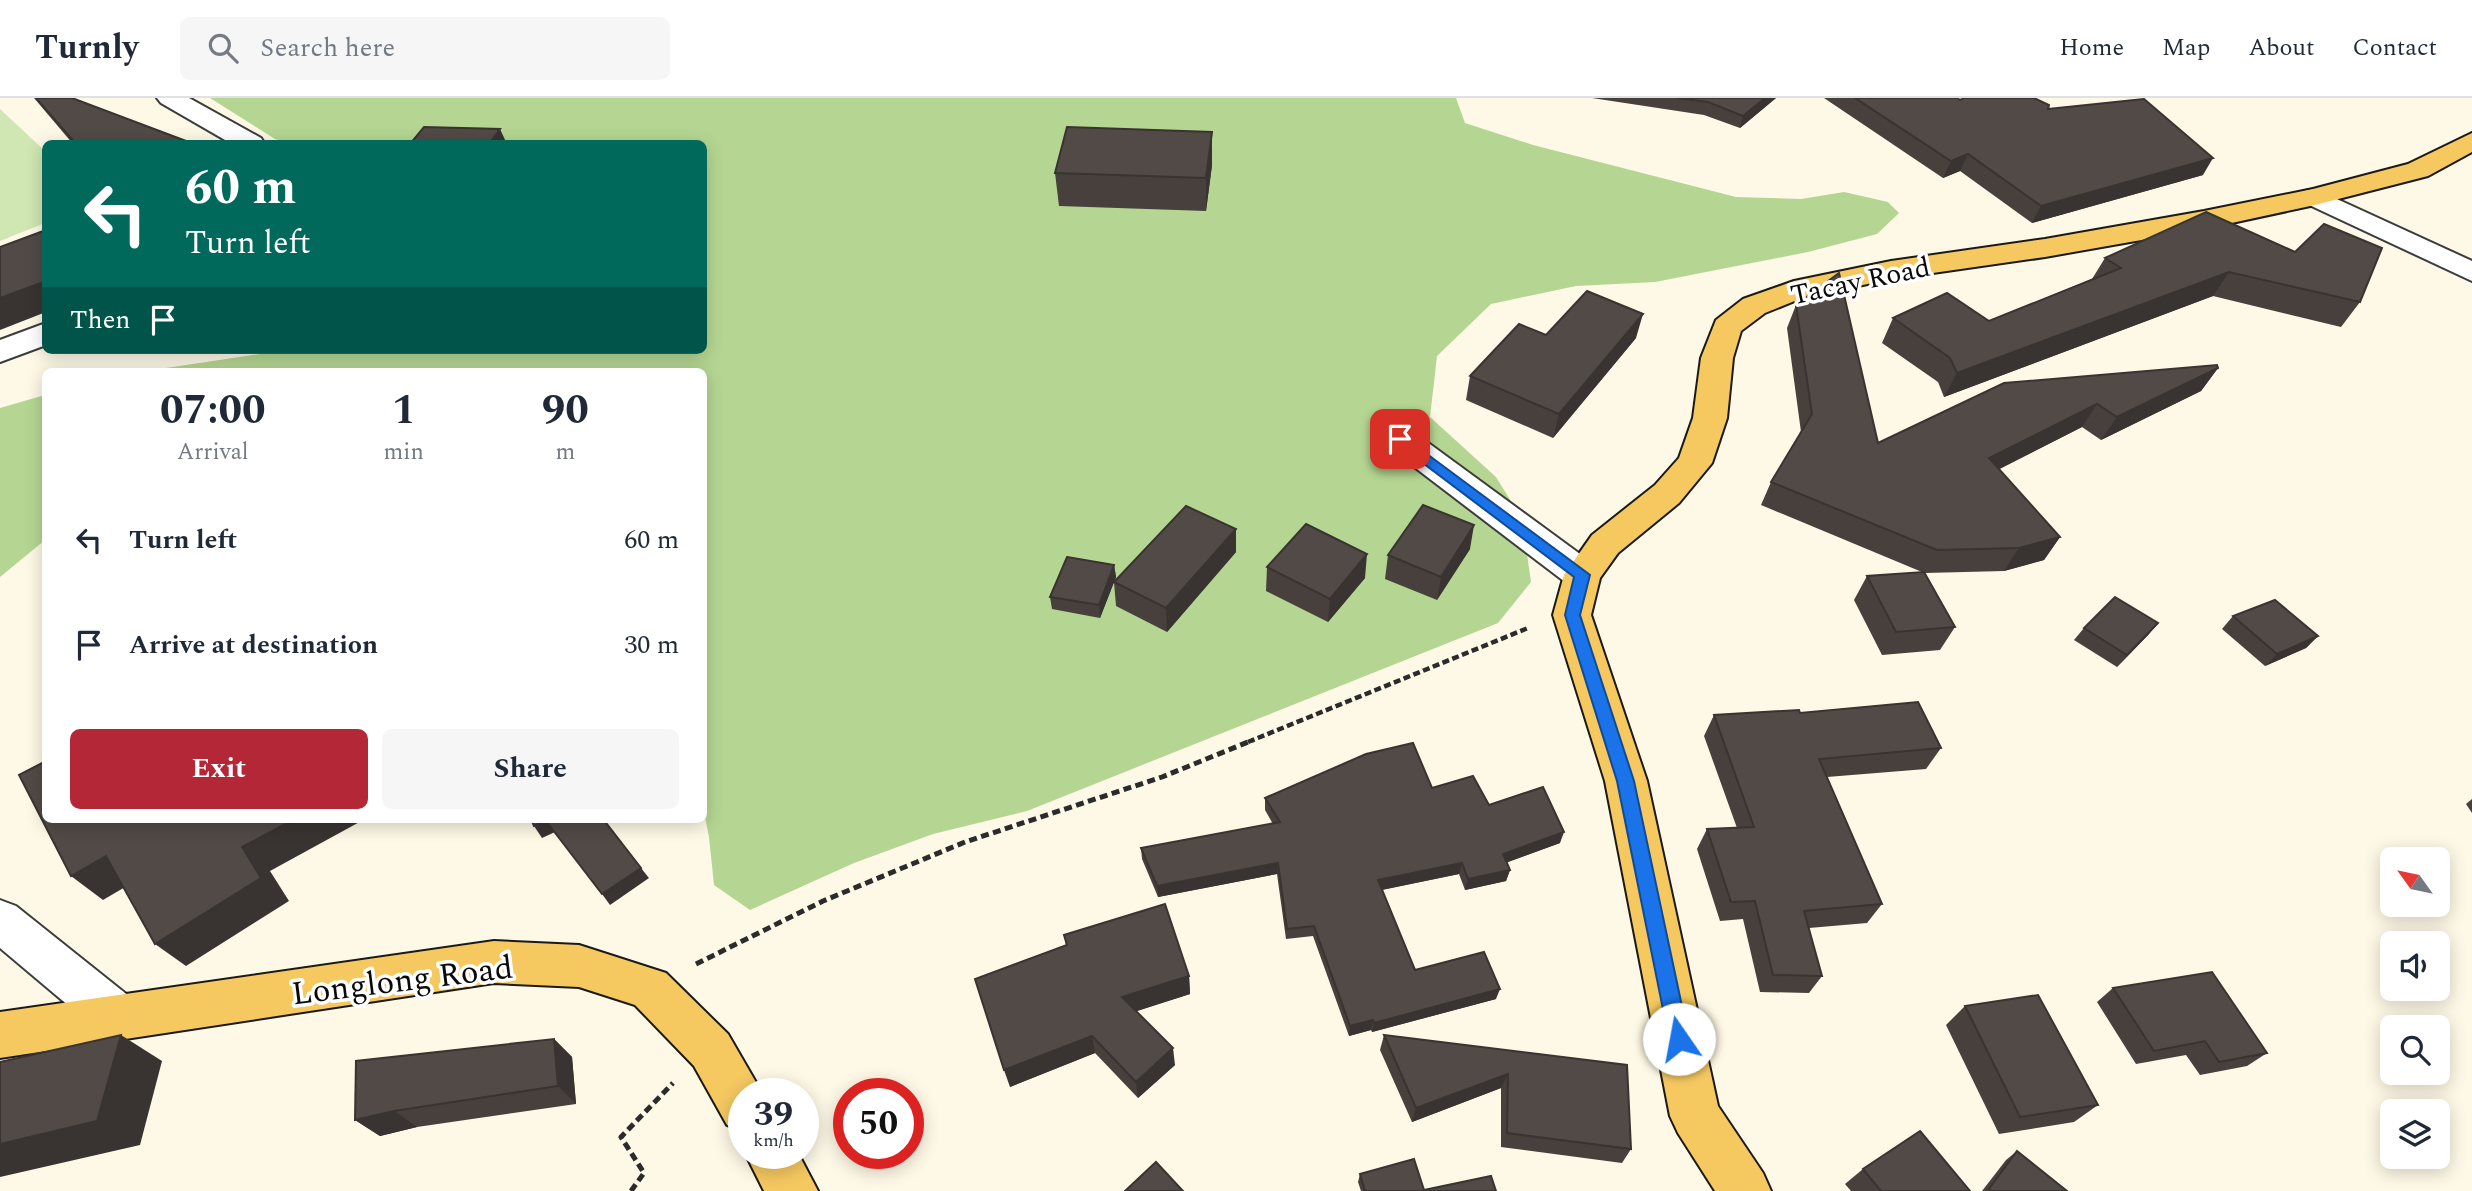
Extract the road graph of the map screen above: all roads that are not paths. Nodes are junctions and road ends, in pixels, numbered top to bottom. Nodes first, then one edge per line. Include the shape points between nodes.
1 (170, 98) edge
2 (245, 140) edge
3 (2472, 141) edge
4 (2315, 197) junction
5 (2472, 272) edge
6 (42, 335) edge
7 (0, 352) edge
8 (1400, 439) dead end
9 (1582, 575) junction
10 (1, 921) edge
11 (118, 1017) junction
12 (0, 1035) edge
13 (728, 1080) edge
14 (779, 1169) edge
15 (792, 1191) edge
16 (1745, 1191) edge

1 - 2 street
3 - 4 main road, Tacay Road via 2418,170
4 - 5 street
4 - 9 main road, Tacay Road via 2045,248 1891,270 1794,290 1754,306 1727,327 1717,358 1710,418 1695,463 1667,494 1605,544
6 - 7 street
8 - 9 street
9 - 16 main road, Tacay Road via 1572,615 1626,781 1695,1116
10 - 11 street
11 - 12 main road, Longlong Road
11 - 13 main road, Longlong Road via 494,962 579,967 650,988 711,1050
14 - 15 main road

